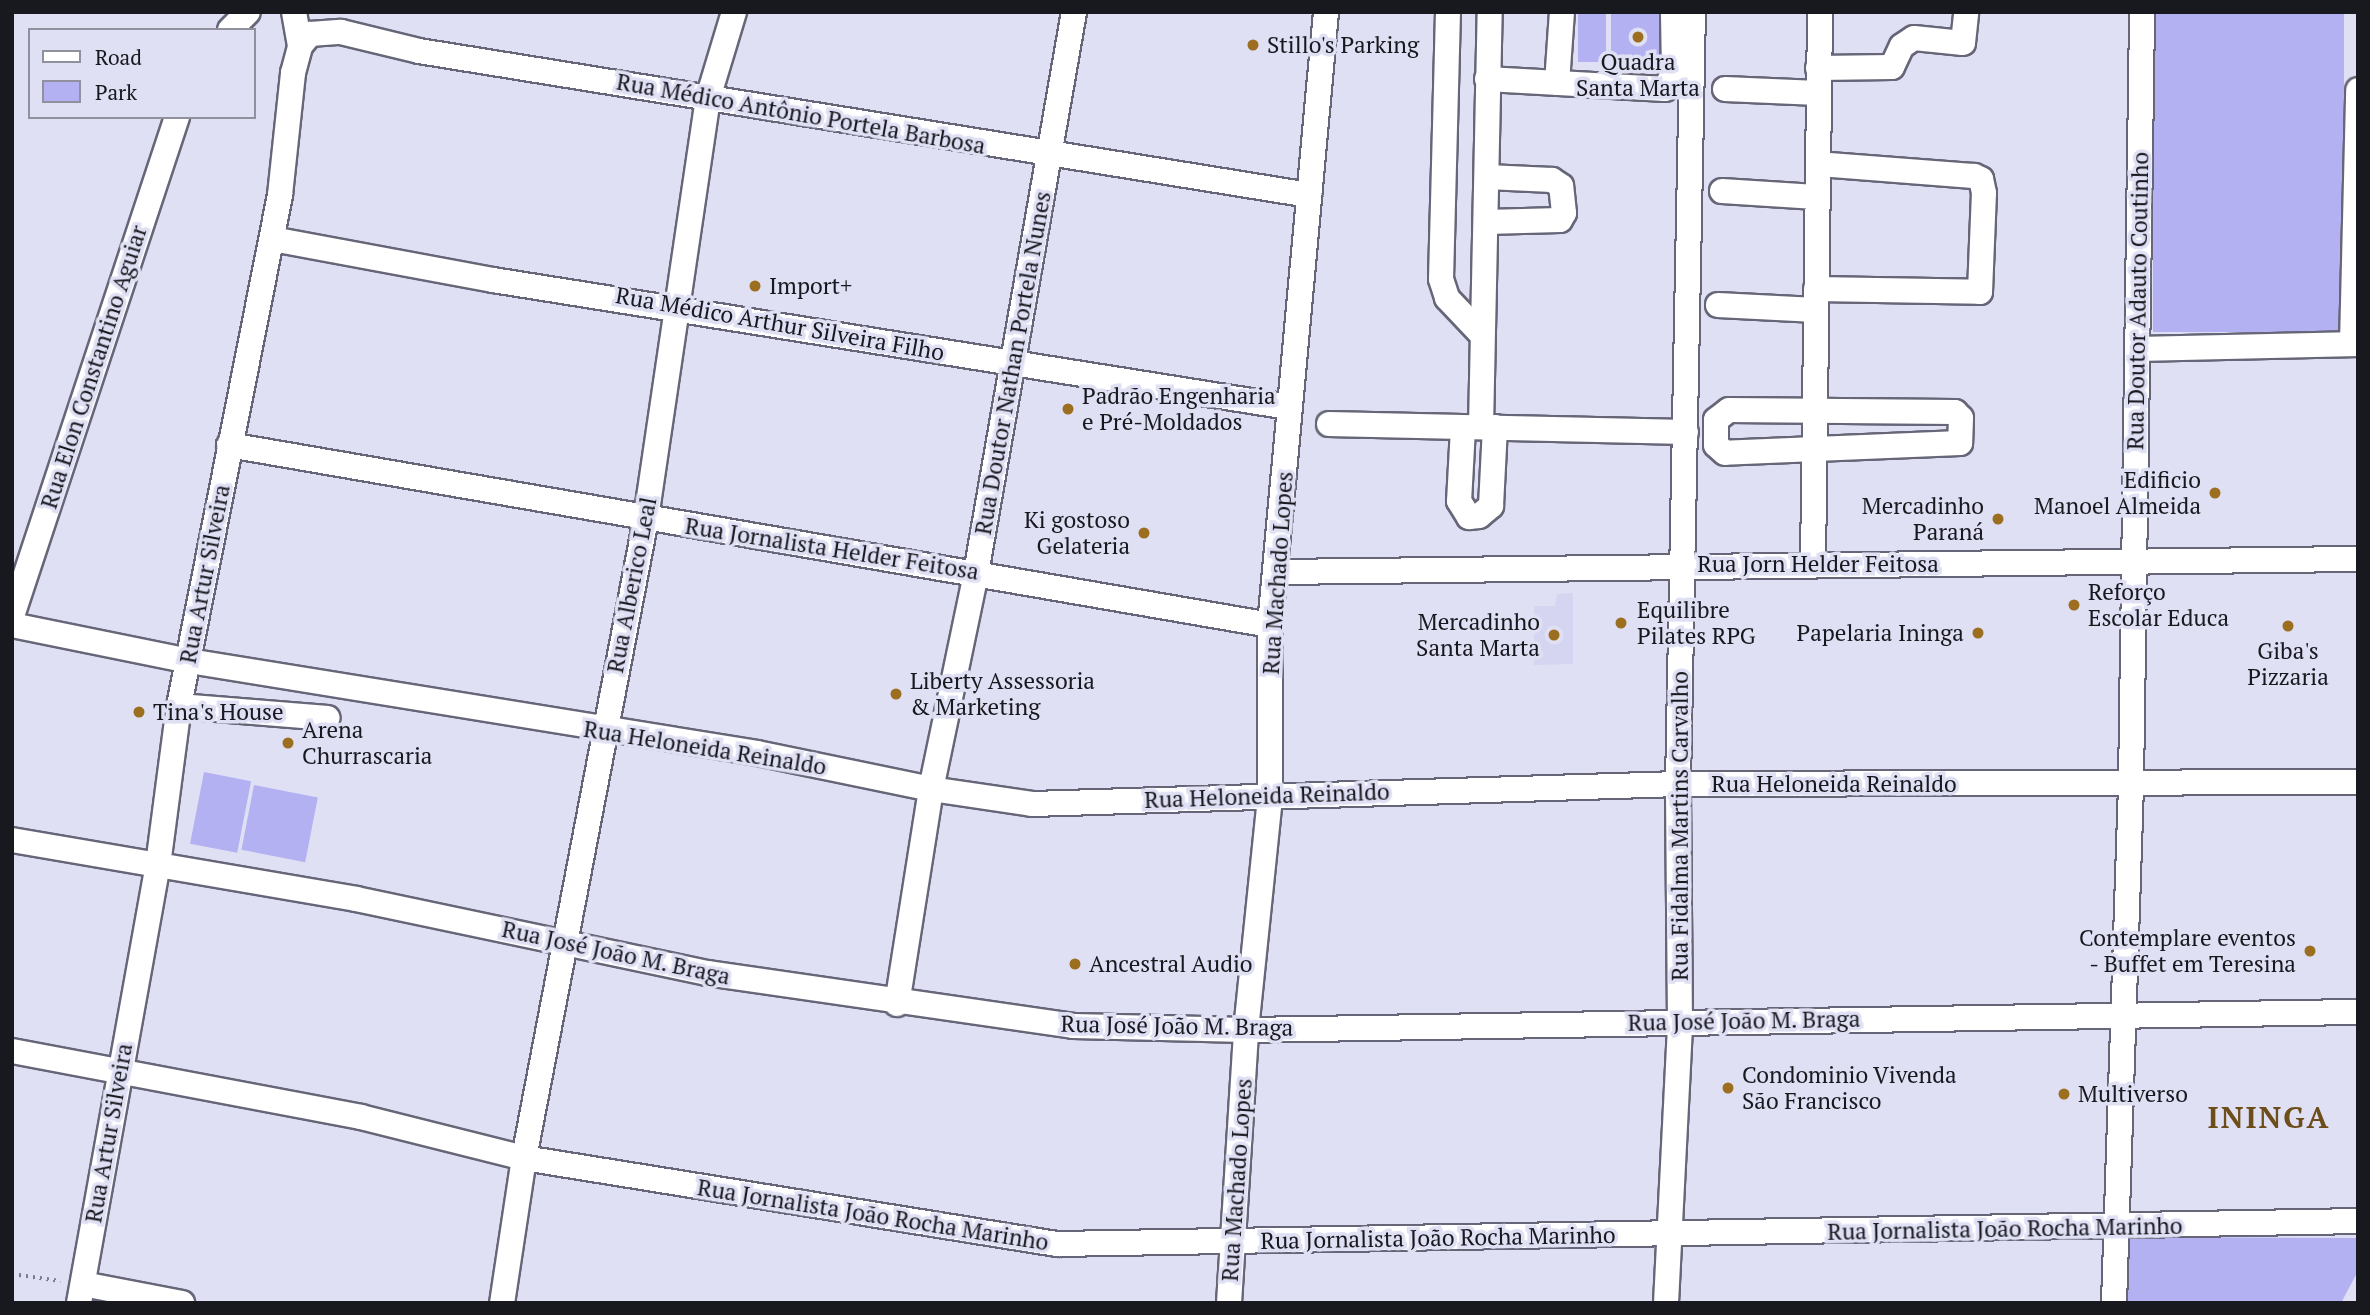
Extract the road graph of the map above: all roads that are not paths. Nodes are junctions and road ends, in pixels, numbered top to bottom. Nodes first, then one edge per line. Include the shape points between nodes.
1 (248, 12) edge
2 (294, 12) edge
3 (734, 12) edge
4 (1074, 12) edge
5 (1326, 12) edge
6 (1448, 12) edge
7 (1490, 12) edge
8 (1562, 12) edge
9 (1673, 12) edge
10 (1693, 12) edge
11 (1820, 12) edge
12 (1966, 12) edge
13 (2142, 12) edge
14 (232, 28) edge
15 (300, 46) junction
16 (1818, 68) junction
17 (1487, 79) junction
18 (1557, 83) junction
19 (1725, 89) dead end
20 (2358, 90) edge
21 (1818, 93) junction
22 (708, 98) junction
23 (176, 119) edge
24 (2357, 128) edge
25 (1049, 156) junction
26 (1818, 164) junction
27 (1486, 177) junction
28 (1721, 191) dead end
29 (1309, 195) junction
30 (1816, 197) junction
31 (1486, 222) junction
32 (272, 239) junction
33 (1816, 300) junction
34 (1718, 305) dead end
35 (679, 307) junction
36 (1481, 334) junction
37 (2355, 344) edge
38 (2138, 349) junction
39 (1010, 363) junction
40 (1289, 407) junction
41 (1814, 413) junction
42 (1329, 424) dead end
43 (1480, 427) junction
44 (1686, 432) junction
45 (229, 445) junction
46 (1812, 452) junction
47 (646, 519) junction
48 (2358, 559) edge
49 (2132, 562) junction
50 (1813, 564) junction
51 (1684, 565) junction
52 (1277, 572) junction
53 (976, 573) junction
54 (12, 616) edge
55 (12, 625) edge
56 (1270, 625) junction
57 (189, 661) junction
58 (180, 706) junction
59 (328, 718) dead end
60 (604, 731) junction
61 (2358, 782) edge
62 (2131, 784) junction
63 (1678, 785) junction
64 (931, 789) junction
65 (1270, 796) junction
66 (12, 840) edge
67 (158, 864) junction
68 (563, 943) junction
69 (897, 1003) junction
70 (2358, 1012) edge
71 (2124, 1013) junction
72 (1679, 1022) junction
73 (1246, 1030) junction
74 (12, 1051) edge
75 (119, 1074) junction
76 (524, 1158) junction
77 (2358, 1222) edge
78 (2118, 1228) junction
79 (1667, 1235) junction
80 (1234, 1240) junction
81 (81, 1294) edge
82 (182, 1303) edge
83 (502, 1303) edge
84 (1229, 1303) edge
85 (1667, 1303) edge
86 (2114, 1303) edge

1 - 14 street
2 - 15 street, Rua Artur Silveira
3 - 22 street, Rua Alberico Leal
4 - 25 street, Rua Doutor Nathan Portela Nunes
5 - 29 street, Rua Machado Lopes
6 - 36 street via 1441,279 1447,298
7 - 17 street
8 - 18 street
9 - 18 street via 1674,72 1665,89
10 - 44 street, Rua Fidalma Martins Carvalho
11 - 16 street
12 - 16 street via 1963,43 1914,38 1902,46 1892,67
13 - 38 street, Rua Doutor Adauto Coutinho
15 - 22 street, Rua Médico Antônio Portela Barbosa via 310,34 341,32 419,51
15 - 32 street, Rua Artur Silveira
16 - 21 street
17 - 18 street
17 - 27 street
19 - 21 street
20 - 24 street
21 - 26 street
22 - 25 street, Rua Médico Antônio Portela Barbosa
22 - 35 street, Rua Alberico Leal
23 - 54 street, Rua Elon Constantino Aguiar
24 - 37 street
25 - 29 street, Rua Médico Antônio Portela Barbosa
25 - 39 street, Rua Doutor Nathan Portela Nunes
26 - 30 street
26 - 33 street via 1974,176 1981,179 1984,193 1980,292
27 - 31 street
27 - 31 street via 1552,180 1561,186 1564,213 1560,220
28 - 30 street
29 - 40 street, Rua Machado Lopes
30 - 33 street
31 - 36 street
32 - 35 street, Rua Médico Arthur Silveira Filho
32 - 45 street, Rua Artur Silveira
33 - 34 street
33 - 41 street
35 - 39 street, Rua Médico Arthur Silveira Filho
35 - 47 street, Rua Alberico Leal
36 - 43 street
37 - 38 street
38 - 49 street, Rua Doutor Adauto Coutinho
39 - 40 street, Rua Médico Arthur Silveira Filho
39 - 53 street, Rua Doutor Nathan Portela Nunes
40 - 52 street, Rua Machado Lopes
41 - 46 street
41 - 46 street via 1729,410 1719,415 1716,428 1716,445 1725,453
41 - 46 street via 1955,412 1961,418 1960,443
42 - 43 street
43 - 44 street
44 - 51 street, Rua Fidalma Martins Carvalho
45 - 47 street, Rua Jornalista Helder Feitosa
45 - 57 street, Rua Artur Silveira
46 - 50 street
47 - 53 street, Rua Jornalista Helder Feitosa
47 - 60 street, Rua Alberico Leal
48 - 49 street, Rua Jorn Helder Feitosa
49 - 50 street, Rua Jorn Helder Feitosa
49 - 62 street, Rua Doutor Adauto Coutinho
50 - 51 street, Rua Jorn Helder Feitosa
51 - 52 street, Rua Jorn Helder Feitosa
51 - 63 street, Rua Fidalma Martins Carvalho
52 - 56 street, Rua Machado Lopes
53 - 56 street, Rua Jornalista Helder Feitosa
53 - 64 street, Rua Doutor Nathan Portela Nunes
55 - 57 street, Rua Heloneida Reinaldo
56 - 65 street, Rua Machado Lopes
57 - 58 street, Rua Artur Silveira
57 - 60 street, Rua Heloneida Reinaldo
58 - 59 street
58 - 67 street, Rua Artur Silveira
60 - 64 street, Rua Heloneida Reinaldo via 757,753
60 - 68 street, Rua Alberico Leal
61 - 62 street, Rua Heloneida Reinaldo
62 - 63 street, Rua Heloneida Reinaldo
62 - 71 street, Rua Doutor Adauto Coutinho
63 - 65 street, Rua Heloneida Reinaldo
63 - 72 street, Rua Fidalma Martins Carvalho
64 - 65 street, Rua Heloneida Reinaldo via 1032,804
64 - 69 street, Rua Doutor Nathan Portela Nunes
65 - 73 street, Rua Machado Lopes
66 - 67 street, Rua José João M. Braga
67 - 68 street, Rua José João M. Braga via 356,899
67 - 75 street, Rua Artur Silveira
68 - 69 street, Rua José João M. Braga via 707,973
68 - 76 street, Rua Alberico Leal
69 - 73 street, Rua José João M. Braga via 1073,1026
70 - 71 street, Rua José João M. Braga
71 - 72 street, Rua José João M. Braga
71 - 78 street, Rua Doutor Adauto Coutinho
72 - 73 street, Rua José João M. Braga
72 - 79 street, Rua Fidalma Martins Carvalho
73 - 80 street, Rua Machado Lopes
74 - 75 street, Rua Jornalista João Rocha Marinho
75 - 76 street, Rua Jornalista João Rocha Marinho via 361,1117
75 - 81 street, Rua Artur Silveira
76 - 80 street, Rua Jornalista João Rocha Marinho via 1057,1244
76 - 83 street
77 - 78 street, Rua Jornalista João Rocha Marinho
78 - 79 street, Rua Jornalista João Rocha Marinho
78 - 86 street, Rua Doutor Adauto Coutinho
79 - 80 street, Rua Jornalista João Rocha Marinho
79 - 85 street, Rua Fidalma Martins Carvalho
80 - 84 street, Rua Machado Lopes
81 - 82 street

